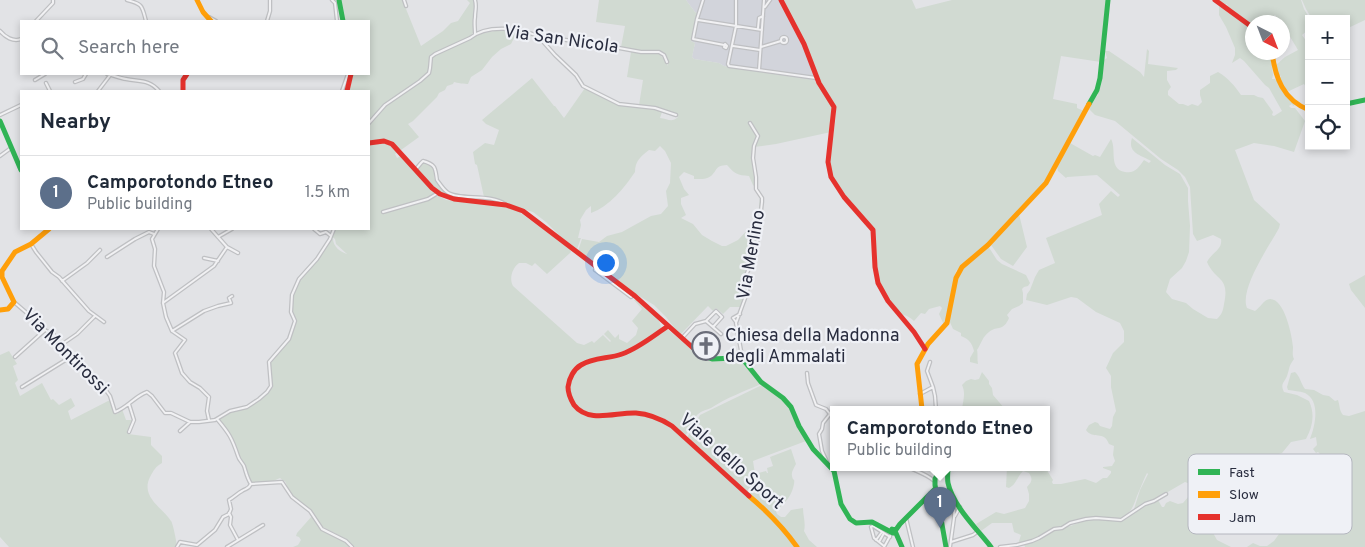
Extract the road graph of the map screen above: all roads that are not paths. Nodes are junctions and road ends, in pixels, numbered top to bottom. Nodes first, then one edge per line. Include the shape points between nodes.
1 (53, 0) edge
2 (127, 0) edge
3 (197, 0) edge
4 (270, 0) edge
5 (332, 0) edge
6 (339, 0) edge
7 (404, 0) edge
8 (475, 0) edge
9 (704, 0) edge
10 (736, 0) edge
11 (764, 0) edge
12 (770, 0) edge
13 (781, 0) edge
14 (1108, 0) edge
15 (1215, 0) edge
16 (139, 1) edge
17 (406, 6) dead end
18 (764, 9) junction
19 (205, 14) junction
20 (763, 16) junction
21 (697, 19) junction
22 (37, 20) edge
23 (146, 20) edge
24 (210, 20) edge
25 (214, 20) edge
26 (267, 20) edge
27 (337, 20) edge
28 (342, 20) edge
29 (1245, 22) edge
30 (736, 26) junction
31 (758, 29) junction
32 (762, 30) junction
33 (0, 31) edge
34 (475, 34) junction
35 (538, 36) junction
36 (20, 39) edge
37 (781, 41) dead end
38 (724, 45) dead end
39 (732, 46) junction
40 (760, 48) junction
41 (1273, 60) edge
42 (667, 62) dead end
43 (759, 70) junction
44 (43, 75) edge
45 (85, 75) edge
46 (110, 75) edge
47 (114, 75) edge
48 (186, 75) edge
49 (350, 75) edge
50 (350, 75) edge
51 (817, 78) junction
52 (35, 80) dead end
53 (75, 82) dead end
54 (46, 83) dead end
55 (50, 90) edge
56 (99, 90) edge
57 (157, 90) edge
58 (183, 90) edge
59 (342, 90) edge
60 (347, 90) edge
61 (1365, 100) edge
62 (1350, 103) edge
63 (20, 105) edge
64 (1305, 109) edge
65 (0, 115) edge
66 (676, 115) dead end
67 (0, 122) edge
68 (370, 122) edge
69 (750, 123) dead end
70 (370, 143) edge
71 (11, 148) junction
72 (0, 156) edge
73 (20, 168) edge
74 (416, 170) junction
75 (438, 193) junction
76 (506, 205) junction
77 (383, 212) dead end
78 (47, 230) edge
79 (157, 230) edge
80 (212, 230) edge
81 (230, 230) edge
82 (315, 230) edge
83 (334, 230) edge
84 (154, 234) junction
85 (331, 236) junction
86 (218, 237) junction
87 (31, 244) junction
88 (227, 247) junction
89 (100, 250) dead end
90 (238, 253) dead end
91 (107, 258) dead end
92 (204, 258) dead end
93 (218, 261) junction
94 (1, 273) edge
95 (62, 281) junction
96 (232, 296) dead end
97 (14, 302) junction
98 (163, 303) junction
99 (0, 310) edge
100 (94, 316) junction
101 (662, 321) junction
102 (706, 321) junction
103 (104, 322) dead end
104 (668, 326) junction
105 (713, 327) junction
106 (45, 330) junction
107 (662, 330) junction
108 (172, 331) junction
109 (721, 334) dead end
110 (682, 338) junction
111 (61, 345) junction
112 (927, 347) junction
113 (15, 356) dead end
114 (72, 356) junction
115 (742, 360) junction
116 (930, 362) dead end
117 (917, 371) junction
118 (927, 371) junction
119 (808, 373) dead end
120 (22, 387) dead end
121 (933, 387) junction
122 (920, 394) junction
123 (129, 404) junction
124 (922, 406) edge
125 (936, 406) edge
126 (217, 419) junction
127 (209, 420) junction
128 (190, 422) junction
129 (180, 431) dead end
130 (129, 432) dead end
131 (828, 464) junction
132 (830, 467) edge
133 (833, 471) edge
134 (916, 471) edge
135 (939, 471) edge
136 (948, 471) edge
137 (935, 482) junction
138 (251, 484) junction
139 (935, 489) junction
140 (1166, 494) dead end
141 (924, 499) junction
142 (957, 504) junction
143 (939, 510) junction
144 (229, 513) junction
145 (906, 518) junction
146 (954, 518) junction
147 (263, 525) dead end
148 (979, 531) junction
149 (873, 532) junction
150 (883, 533) junction
151 (893, 533) junction
152 (879, 536) junction
153 (238, 540) junction
154 (878, 541) junction
155 (948, 545) edge
156 (884, 546) edge
157 (989, 546) edge
158 (1014, 546) edge
159 (178, 547) edge
160 (227, 547) edge
161 (352, 547) edge
162 (797, 547) edge
163 (902, 547) edge
164 (913, 547) edge
165 (1000, 547) edge

1 - 22 street
2 - 16 street
3 - 19 street
4 - 26 street
5 - 27 street
6 - 28 street
7 - 17 street
8 - 34 street
9 - 21 street
10 - 30 street
11 - 12 street
11 - 18 street
12 - 18 street
13 - 51 street
14 - 112 street via 1100,78 1091,102 1046,183 959,271 947,323
15 - 29 street
16 - 23 street
18 - 20 street
19 - 24 street
19 - 25 street
20 - 31 street via 759,18
20 - 32 street
21 - 30 street
21 - 38 street via 693,40
30 - 31 street
30 - 39 street
31 - 32 street
32 - 40 street
33 - 36 street via 13,40
34 - 35 street, Via San Nicola via 487,30 512,30
34 - 68 street, Via San Nicola via 431,57 430,68 420,81 385,104
35 - 42 street, Via San Nicola via 659,52
35 - 66 street via 583,86 619,104 655,108
37 - 40 street
39 - 40 street
39 - 43 street via 728,65
40 - 43 street
41 - 64 street via 1281,85
43 - 51 street
44 - 52 street
45 - 53 street
46 - 56 street
47 - 57 street via 143,81
48 - 58 street
49 - 59 street
50 - 60 street
51 - 112 street via 835,110 828,162 831,179 873,230 878,283 893,308
54 - 55 street
61 - 62 street
63 - 65 street
67 - 71 street
69 - 115 street, Via Merlino via 758,136 753,158 756,188 762,202 756,253 746,272 748,293 736,323
70 - 74 street via 390,143
71 - 72 street
71 - 73 street
74 - 75 street
74 - 76 street via 422,162 427,162 435,167 436,180 449,193 497,200
75 - 76 street via 454,199
75 - 77 street
76 - 101 street via 523,211 633,294
78 - 87 street
79 - 84 street
80 - 86 street
81 - 86 street
82 - 85 street
83 - 85 street
84 - 91 street via 149,232 135,239
84 - 98 street via 154,266 164,292
85 - 126 street, Via Montirossi via 317,260 299,279 292,295 291,312 295,321 289,339 270,362 271,386 260,399 247,407 230,411
86 - 88 street
87 - 94 street via 17,250
87 - 95 street
88 - 90 street
88 - 93 street
89 - 95 street
92 - 93 street
93 - 98 street
94 - 97 street
95 - 100 street
96 - 108 street via 230,304 198,314
97 - 99 street via 7,310
97 - 106 street, Via Montirossi
98 - 108 street
100 - 103 street
100 - 111 street
101 - 104 street
101 - 107 street
102 - 105 street
102 - 105 street via 716,311 722,317
102 - 110 street via 695,324
104 - 107 street, Viale dello Sport
104 - 110 street
105 - 109 street
106 - 111 street, Via Montirossi via 54,335
106 - 113 street
107 - 162 street, Viale dello Sport via 634,349 577,367 568,382 572,402 589,415 644,414 668,423 772,516
108 - 127 street via 185,340 175,352 182,373 209,397
110 - 115 street via 708,359
111 - 114 street, Via Montirossi
112 - 117 street via 918,362
114 - 120 street
114 - 123 street, Via Montirossi via 88,377 108,393 115,412
115 - 131 street via 761,382 787,402 811,446
116 - 118 street
117 - 118 street
117 - 122 street
118 - 121 street
119 - 131 street via 816,405 830,414 818,434
121 - 122 street
121 - 125 street
122 - 124 street
123 - 128 street, Via Montirossi via 147,392 165,413
123 - 130 street via 134,420
126 - 127 street, Via Montirossi
126 - 138 street via 231,436
127 - 128 street, Via Montirossi
128 - 129 street
131 - 132 street
133 - 151 street via 841,504 850,519 872,522
134 - 137 street
135 - 137 street
136 - 142 street via 948,484
137 - 139 street
138 - 144 street via 229,500
138 - 161 street via 282,482 294,499 310,511 322,529
139 - 141 street
139 - 143 street
140 - 158 street via 1121,520 1086,519
141 - 143 street via 931,510
141 - 145 street
142 - 146 street
142 - 146 street
142 - 148 street
143 - 155 street
144 - 153 street via 230,526
144 - 159 street via 199,544 178,542
145 - 151 street
145 - 164 street
146 - 155 street
147 - 153 street
148 - 155 street
148 - 157 street
149 - 150 street via 873,526
149 - 152 street
149 - 154 street
150 - 151 street
150 - 152 street
150 - 154 street
151 - 156 street
151 - 163 street
152 - 154 street
153 - 160 street
154 - 156 street
158 - 165 street

